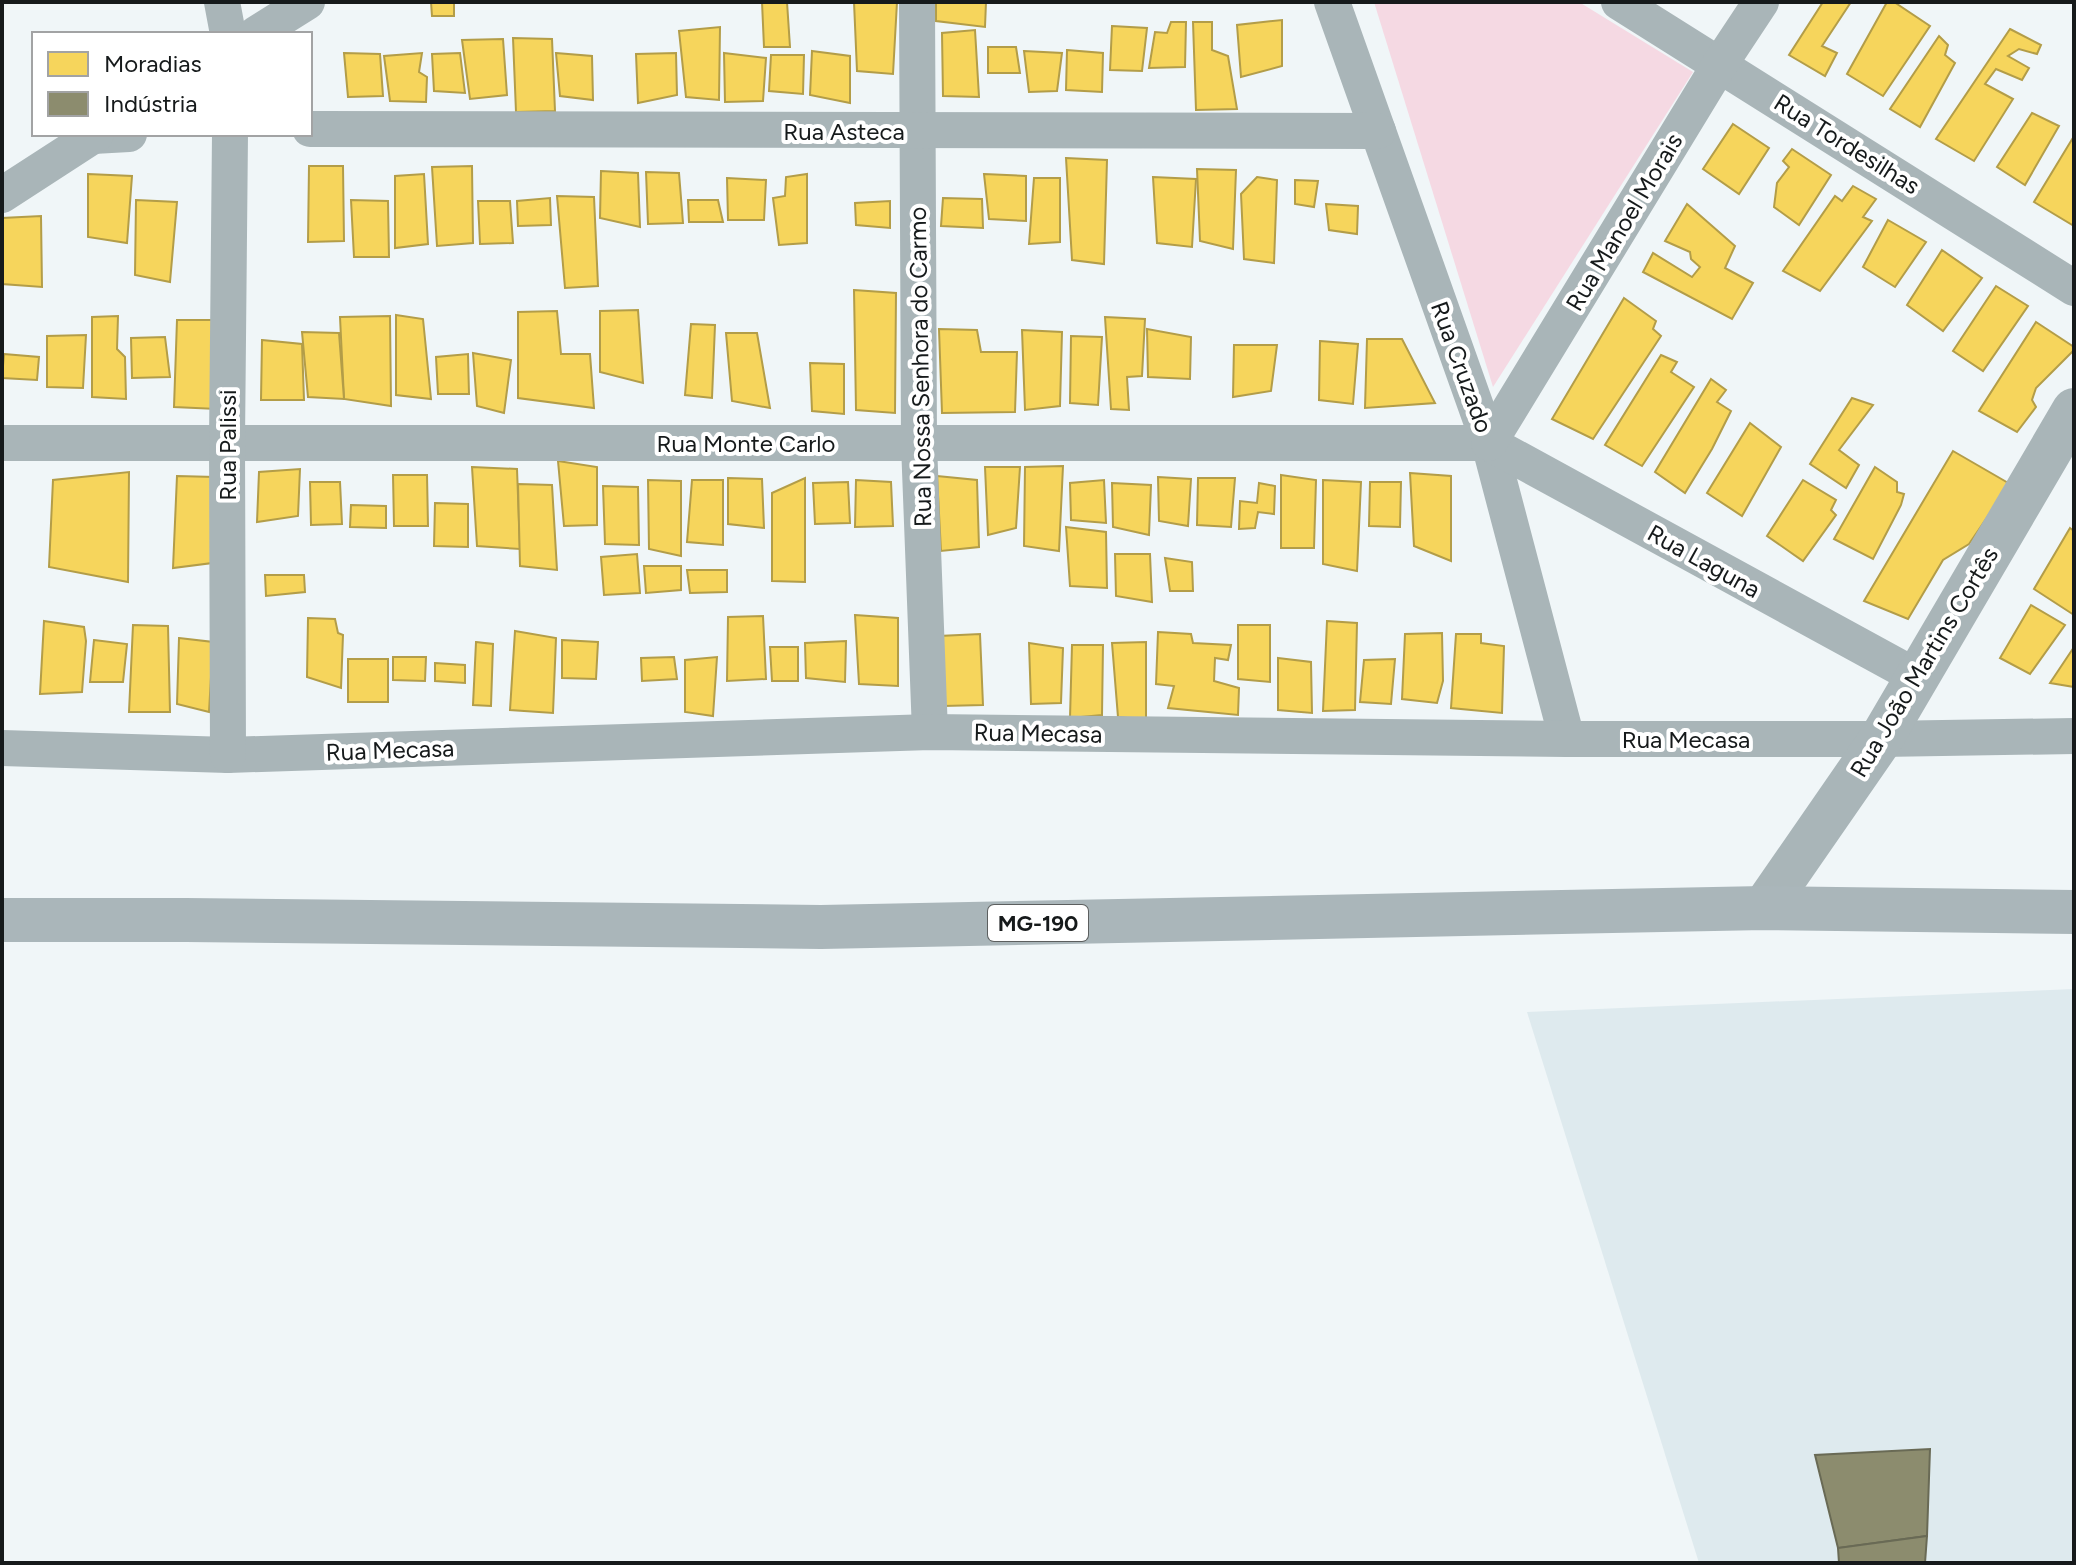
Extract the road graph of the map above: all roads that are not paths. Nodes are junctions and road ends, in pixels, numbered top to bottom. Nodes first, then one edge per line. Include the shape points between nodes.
1 (222, 2) edge
2 (307, 2) edge
3 (917, 2) edge
4 (1332, 2) edge
5 (1619, 2) edge
6 (1761, 2) edge
7 (228, 32) edge
8 (259, 32) edge
9 (1720, 64) junction
10 (312, 129) edge
11 (917, 131) junction
12 (1378, 131) junction
13 (92, 136) edge
14 (230, 136) edge
15 (2, 195) edge
16 (2074, 288) edge
17 (2074, 410) edge
18 (227, 441) junction
19 (2, 443) edge
20 (1489, 443) junction
21 (919, 444) junction
22 (1919, 678) junction
23 (930, 732) junction
24 (2074, 736) edge
25 (1567, 739) junction
26 (1881, 739) junction
27 (2, 748) edge
28 (228, 755) junction
29 (1764, 908) junction
30 (2074, 912) edge
31 (2, 920) edge

1 - 7 street
2 - 8 street
3 - 11 street, Rua Nossa Senhora do Carmo
4 - 12 street, Rua Cruzado
5 - 9 street, Rua Tordesilhas
6 - 9 street, Rua Manoel Morais
9 - 16 street, Rua Tordesilhas
9 - 20 street, Rua Manoel Morais
10 - 11 street, Rua Asteca
11 - 12 street, Rua Asteca
11 - 21 street, Rua Nossa Senhora do Carmo
12 - 20 street, Rua Cruzado
13 - 15 street
14 - 18 street, Rua Palissi
17 - 22 street, Rua João Martins Cortês
18 - 19 street, Rua Monte Carlo
18 - 21 street, Rua Monte Carlo
18 - 28 street, Rua Palissi
20 - 21 street, Rua Monte Carlo
20 - 22 street, Rua Laguna
20 - 25 street, Rua Cruzado
21 - 23 street, Rua Nossa Senhora do Carmo
22 - 26 street, Rua João Martins Cortês
23 - 25 street, Rua Mecasa
23 - 28 street, Rua Mecasa
24 - 26 street, Rua Mecasa
25 - 26 street, Rua Mecasa
26 - 29 street, Rua João Martins Cortês
27 - 28 street, Rua Mecasa
29 - 30 main road, MG-190
29 - 31 main road, MG-190 via 821,927

